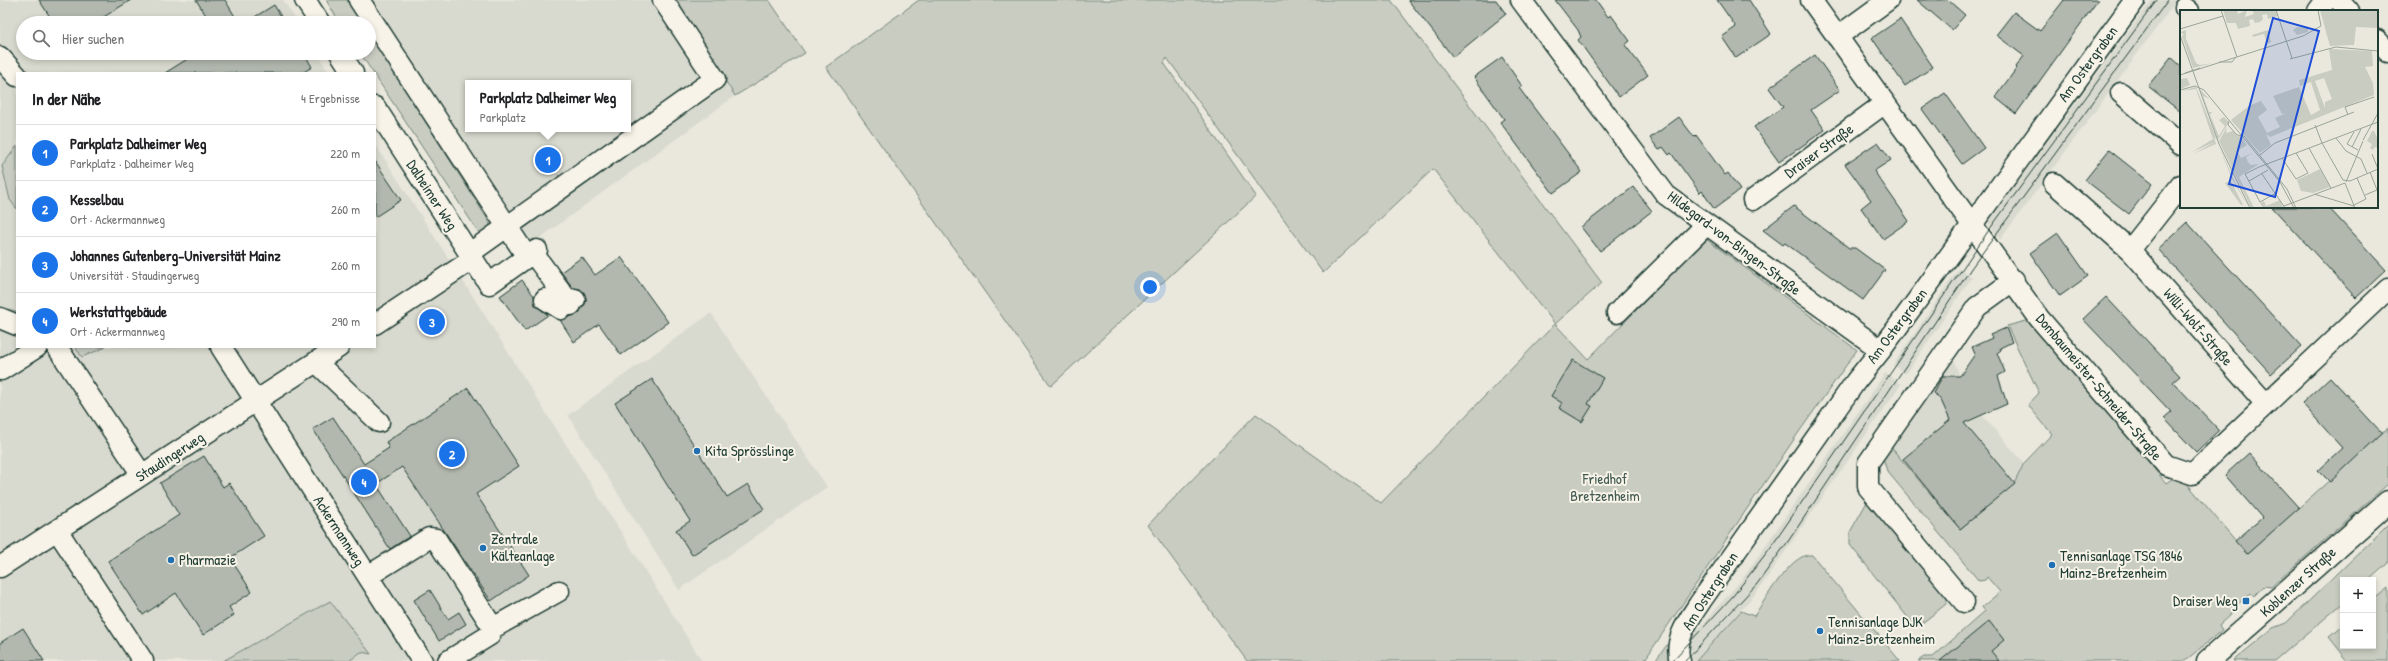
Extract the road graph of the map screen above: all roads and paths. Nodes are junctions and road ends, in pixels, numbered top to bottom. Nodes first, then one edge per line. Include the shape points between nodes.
1 (305, 0) edge
2 (360, 0) edge
3 (663, 0) edge
4 (1521, 0) edge
5 (1811, 0) edge
6 (1888, 0) edge
7 (2135, 0) edge
8 (2326, 0) edge
9 (2339, 0) edge
10 (2319, 10) edge
11 (2348, 10) edge
12 (315, 16) edge
13 (370, 16) edge
14 (376, 25) edge
15 (1837, 37) junction
16 (2378, 41) edge
17 (2388, 52) edge
18 (0, 57) edge
19 (345, 60) edge
20 (352, 72) edge
21 (16, 75) edge
22 (2121, 93) dead end
23 (1884, 103) junction
24 (376, 109) edge
25 (2180, 144) edge
26 (2054, 183) dead end
27 (2180, 186) edge
28 (1753, 200) dead end
29 (1972, 224) junction
30 (1706, 225) junction
31 (507, 228) junction
32 (2130, 250) junction
33 (532, 254) junction
34 (472, 256) junction
35 (2014, 280) junction
36 (2388, 289) edge
37 (545, 299) dead end
38 (1617, 313) dead end
39 (0, 318) edge
40 (376, 323) edge
41 (16, 325) edge
42 (35, 348) edge
43 (58, 348) edge
44 (222, 348) edge
45 (337, 348) edge
46 (1881, 350) junction
47 (316, 362) junction
48 (1, 370) dead end
49 (256, 402) junction
50 (2266, 404) junction
51 (379, 422) dead end
52 (142, 475) junction
53 (2388, 502) edge
54 (57, 530) junction
55 (0, 567) edge
56 (368, 576) junction
57 (559, 591) dead end
58 (1964, 602) dead end
59 (493, 628) junction
60 (143, 661) edge
61 (422, 661) edge
62 (448, 661) edge
63 (1680, 661) edge
64 (2208, 661) edge

1 - 12 street
2 - 13 street
3 - 31 street via 715,79
4 - 30 street, Hildegard-von-Bingen-Straße via 1666,195
5 - 15 street
6 - 15 street
7 - 29 street, Am Ostergraben
8 - 10 street
9 - 11 street
14 - 31 street
15 - 23 street
16 - 17 street
18 - 21 street
19 - 20 street
22 - 25 street
23 - 28 street, Draiser Straße
23 - 29 street
24 - 34 street, Dalheimer Weg
26 - 32 street, Willi-Wolf-Straße
27 - 32 street
29 - 35 street, Dombaumeister-Schneider-Straße
29 - 46 street, Am Ostergraben
30 - 38 street
30 - 46 street, Hildegard-von-Bingen-Straße
31 - 33 street
31 - 34 street
32 - 50 street, Willi-Wolf-Straße
33 - 34 street, Dalheimer Weg via 489,284
33 - 37 street via 572,302 561,309
34 - 40 street via 446,277
35 - 50 street, Dombaumeister-Schneider-Straße via 2048,328 2166,465 2192,474
35 - 58 street via 1977,307 1868,463 1868,486
36 - 50 street, Dombaumeister-Schneider-Straße
39 - 41 street
42 - 48 street
43 - 52 street
44 - 49 street, Ackermannweg
45 - 47 street, Staudingerweg
46 - 63 street, Am Ostergraben via 1856,381 1688,621 1679,640
47 - 49 street, Staudingerweg
47 - 51 street
49 - 52 street, Staudingerweg
49 - 56 street, Ackermannweg
52 - 54 street, Staudingerweg
53 - 64 main road, Koblenzer Straße
54 - 55 street, Staudingerweg
54 - 60 street
56 - 59 street via 429,538 436,539
56 - 61 street, Ackermannweg
57 - 59 street
59 - 62 street via 490,635

